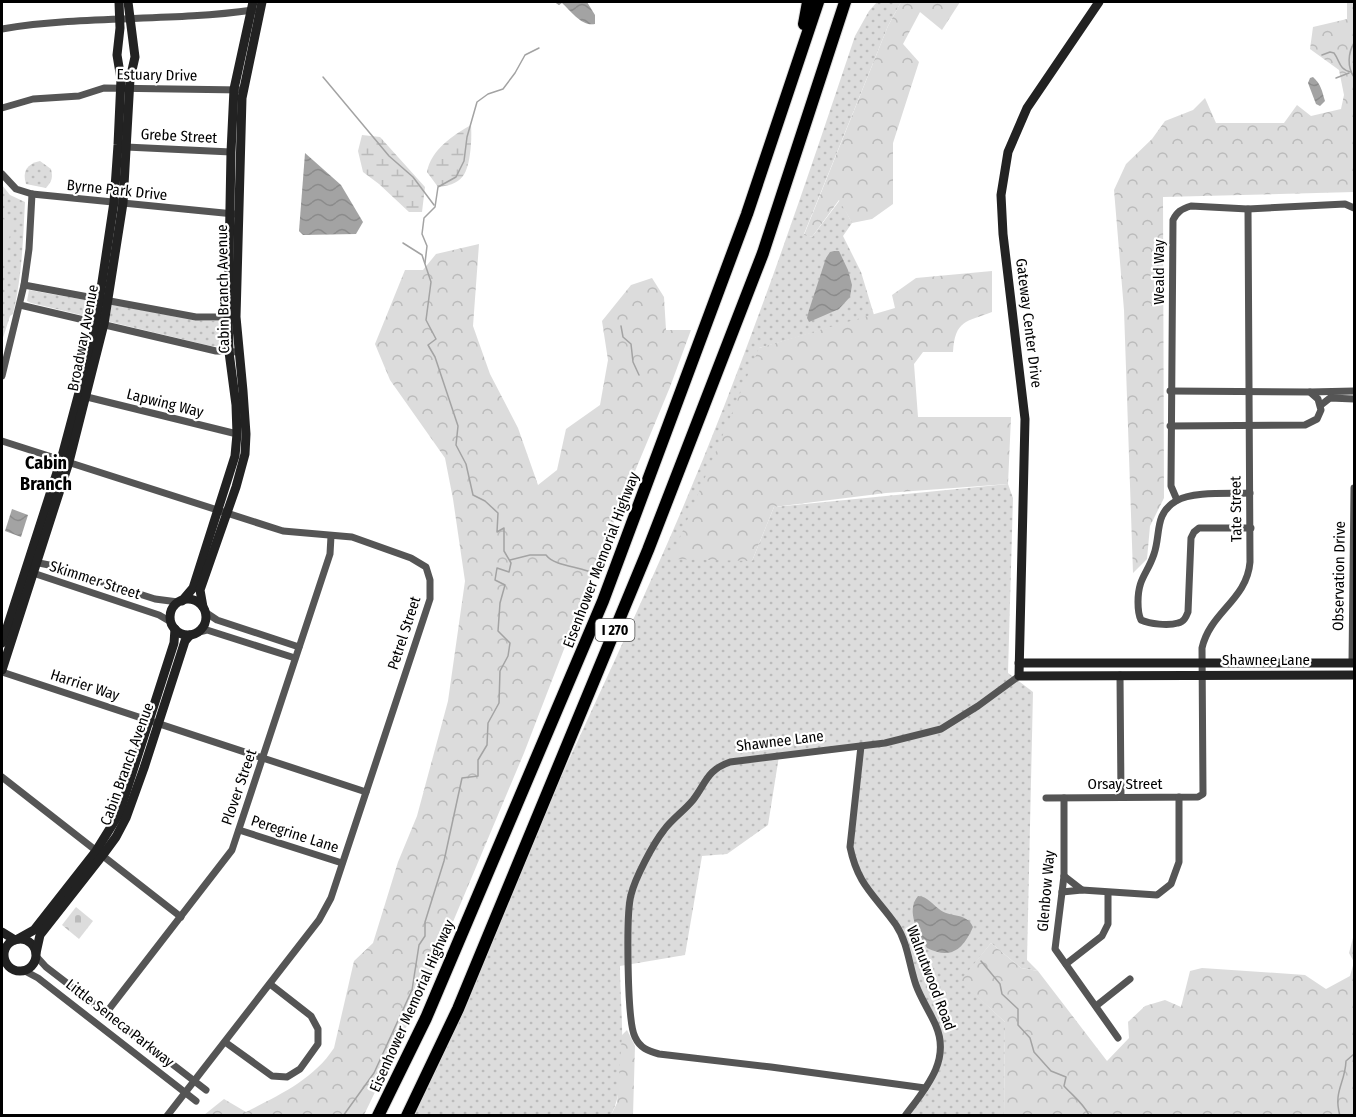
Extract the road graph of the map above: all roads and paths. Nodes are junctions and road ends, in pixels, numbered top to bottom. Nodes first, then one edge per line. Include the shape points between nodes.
1 (119, 2) edge
2 (128, 2) edge
3 (808, 2) edge
4 (818, 2) edge
5 (845, 2) edge
6 (850, 2) edge
7 (1099, 2) edge
8 (262, 5) edge
9 (251, 6) edge
10 (124, 19) junction
11 (2, 29) edge
12 (798, 65) junction
13 (821, 76) junction
14 (125, 88) junction
15 (238, 89) junction
16 (2, 108) edge
17 (126, 147) junction
18 (231, 153) junction
19 (2, 174) edge
20 (32, 194) junction
21 (118, 203) junction
22 (1354, 208) edge
23 (1248, 209) junction
24 (233, 214) junction
25 (24, 285) junction
26 (103, 299) junction
27 (20, 305) junction
28 (232, 317) junction
29 (100, 323) junction
30 (4, 352) edge
31 (234, 352) junction
32 (2, 376) edge
33 (1249, 390) junction
34 (1170, 391) junction
35 (1354, 391) edge
36 (1310, 392) junction
37 (87, 397) junction
38 (1354, 399) edge
39 (1321, 405) junction
40 (1250, 424) junction
41 (1170, 426) junction
42 (237, 434) junction
43 (2, 441) edge
44 (65, 461) junction
45 (1354, 488) edge
46 (1250, 493) junction
47 (1177, 500) junction
48 (222, 512) junction
49 (1251, 528) junction
50 (330, 536) junction
51 (32, 562) junction
52 (33, 573) junction
53 (180, 602) junction
54 (204, 610) junction
55 (173, 626) junction
56 (194, 633) junction
57 (2, 643) edge
58 (299, 647) junction
59 (295, 658) junction
60 (1020, 663) junction
61 (1353, 663) edge
62 (1202, 664) junction
63 (2, 671) edge
64 (1120, 675) junction
65 (1202, 675) junction
66 (1354, 675) edge
67 (1019, 676) junction
68 (155, 721) junction
69 (861, 746) junction
70 (263, 757) junction
71 (2, 777) edge
72 (366, 792) junction
73 (1203, 794) joint
74 (1121, 797) junction
75 (1179, 797) junction
76 (1046, 798) dead end
77 (1064, 798) junction
78 (239, 830) junction
79 (99, 854) junction
80 (342, 863) junction
81 (1064, 876) junction
82 (1082, 890) junction
83 (1062, 892) junction
84 (1108, 893) junction
85 (181, 917) junction
86 (2, 932) edge
87 (17, 939) junction
88 (36, 955) junction
89 (3, 956) edge
90 (1066, 964) junction
91 (23, 970) junction
92 (1130, 980) dead end
93 (270, 984) junction
94 (1096, 1006) junction
95 (106, 1013) junction
96 (1118, 1038) dead end
97 (225, 1042) junction
98 (194, 1081) junction
99 (925, 1088) junction
100 (206, 1090) dead end
101 (185, 1093) junction
102 (196, 1101) dead end
103 (167, 1116) edge
104 (378, 1116) edge
105 (407, 1116) edge
106 (905, 1116) edge

1 - 10 street, Broadway Avenue
2 - 10 street, Broadway Avenue
3 - 12 highway
4 - 12 highway, Eisenhower Memorial Highway / I 270
5 - 13 highway, I 270
6 - 13 highway
7 - 60 street, Gateway Center Drive via 1027,108 1005,161 1001,195 1003,234 1025,419
8 - 9 street
8 - 15 street, Cabin Branch Avenue
9 - 10 street via 198,16
9 - 15 street, Cabin Branch Avenue
10 - 11 street via 60,21
10 - 14 street, Broadway Avenue via 117,55
10 - 14 street, Broadway Avenue via 135,57
12 - 104 highway, Eisenhower Memorial Highway / I 270 via 747,214 603,601 426,1018
13 - 105 highway, I 270 via 763,253 648,550 458,1009
14 - 15 street, Estuary Drive
14 - 16 street, Estuary Drive via 33,99
14 - 17 street, Broadway Avenue
14 - 21 street, Broadway Avenue
15 - 18 street, Cabin Branch Avenue
15 - 24 street, Cabin Branch Avenue
17 - 18 street, Grebe Street
17 - 21 street, Broadway Avenue
18 - 24 street, Cabin Branch Avenue
19 - 20 street, Byrne Park Drive via 16,189
20 - 21 street, Byrne Park Drive
20 - 25 street
21 - 24 street, Byrne Park Drive
21 - 26 street, Broadway Avenue
22 - 23 street, Weald Way via 1345,204
23 - 33 street, Tate Street
23 - 34 street, Weald Way via 1191,206 1183,208 1173,220
24 - 28 street, Cabin Branch Avenue
25 - 26 street
25 - 27 street
26 - 28 street via 196,317
26 - 29 street, Broadway Avenue
27 - 29 street
27 - 30 street
28 - 31 street, Cabin Branch Avenue
29 - 31 street
29 - 37 street, Broadway Avenue
29 - 44 street, Broadway Avenue
30 - 32 street
31 - 42 street, Cabin Branch Avenue
31 - 48 street, Cabin Branch Avenue via 243,391 245,454
33 - 34 street
33 - 36 street
33 - 40 street, Tate Street
34 - 41 street, Weald Way
35 - 36 street
36 - 39 street
37 - 42 street, Lapwing Way
37 - 44 street, Broadway Avenue
38 - 39 street via 1330,398
39 - 40 street via 1317,419 1305,425
40 - 41 street
40 - 46 street, Tate Street
41 - 47 street, Weald Way via 1171,486
42 - 48 street, Cabin Branch Avenue
43 - 44 street, Petrel Street
44 - 48 street, Petrel Street
44 - 51 street, Broadway Avenue
45 - 61 street, Observation Drive
46 - 47 street
46 - 49 street, Tate Street
47 - 49 street via 1161,516 1154,555 1140,580 1138,615 1148,623 1178,624 1185,620 1194,532 1199,528
48 - 50 street, Petrel Street via 283,531
48 - 53 street, Cabin Branch Avenue via 193,588
48 - 54 street, Cabin Branch Avenue via 200,590
49 - 62 street, Tate Street via 1249,573 1237,597 1205,635
50 - 58 street, Plover Street via 330,554
50 - 72 street, Petrel Street via 352,537 411,558 426,567 430,580 430,599
51 - 52 street, Broadway Avenue
51 - 53 street, Skimmer Street via 155,599
51 - 57 street, Broadway Avenue
52 - 55 street, Skimmer Street via 159,615
52 - 63 street, Broadway Avenue
53 - 54 street via 195,601
53 - 55 street via 171,611
54 - 56 street via 205,623
54 - 58 street via 217,620
55 - 56 street via 180,633
55 - 68 street, Cabin Branch Avenue via 174,643
56 - 59 street via 207,630
56 - 68 street, Cabin Branch Avenue via 185,641
58 - 59 street, Plover Street
59 - 70 street, Plover Street
60 - 62 street, Shawnee Lane
60 - 67 street, Gateway Center Drive
61 - 62 street, Shawnee Lane
62 - 65 street, Tate Street
63 - 68 street, Harrier Way
64 - 65 street, Shawnee Lane
64 - 67 street, Shawnee Lane
64 - 74 street
65 - 66 street, Shawnee Lane
65 - 73 street, Tate Street
67 - 69 street, Shawnee Lane via 941,729
68 - 70 street, Harrier Way
68 - 79 street, Cabin Branch Avenue via 126,818 116,837
69 - 99 street, Walnutwood Road via 850,847 866,888 904,938 916,986 942,1043 940,1063
69 - 99 street, Shawnee Lane via 730,762 710,773 693,800 664,830 631,895 631,1027 646,1051 659,1054
70 - 72 street, Harrier Way
70 - 78 street, Plover Street
71 - 79 street
72 - 80 street, Petrel Street
73 - 75 street, Orsay Street
74 - 75 street, Orsay Street
74 - 77 street, Orsay Street
75 - 84 street via 1179,862 1171,884 1157,895
76 - 77 street, Orsay Street
77 - 81 street, Glenbow Way
78 - 80 street, Peregrine Lane
78 - 85 street, Plover Street via 226,859
79 - 85 street
79 - 87 street, Cabin Branch Avenue via 34,930
79 - 88 street, Cabin Branch Avenue via 40,935
80 - 93 street, Petrel Street via 332,898 319,920
81 - 82 street
81 - 83 street, Glenbow Way
82 - 83 street
82 - 84 street
83 - 90 street, Glenbow Way via 1055,949
84 - 90 street via 1108,924 1102,936
85 - 95 street, Plover Street
86 - 87 street
87 - 88 street via 28,941
87 - 89 street via 8,945
88 - 91 street via 32,965
88 - 95 street, Little Seneca Parkway
89 - 91 street via 11,968
90 - 94 street, Glenbow Way
91 - 101 street, Little Seneca Parkway
92 - 94 street
93 - 97 street, Petrel Street
93 - 97 street via 311,1016 318,1029 318,1044 300,1069 287,1077 272,1076
94 - 96 street, Glenbow Way
95 - 98 street, Little Seneca Parkway
97 - 98 street, Petrel Street
98 - 100 street, Little Seneca Parkway
98 - 101 street, Petrel Street
99 - 106 street, Walnutwood Road
101 - 102 street, Little Seneca Parkway
101 - 103 street, Petrel Street

